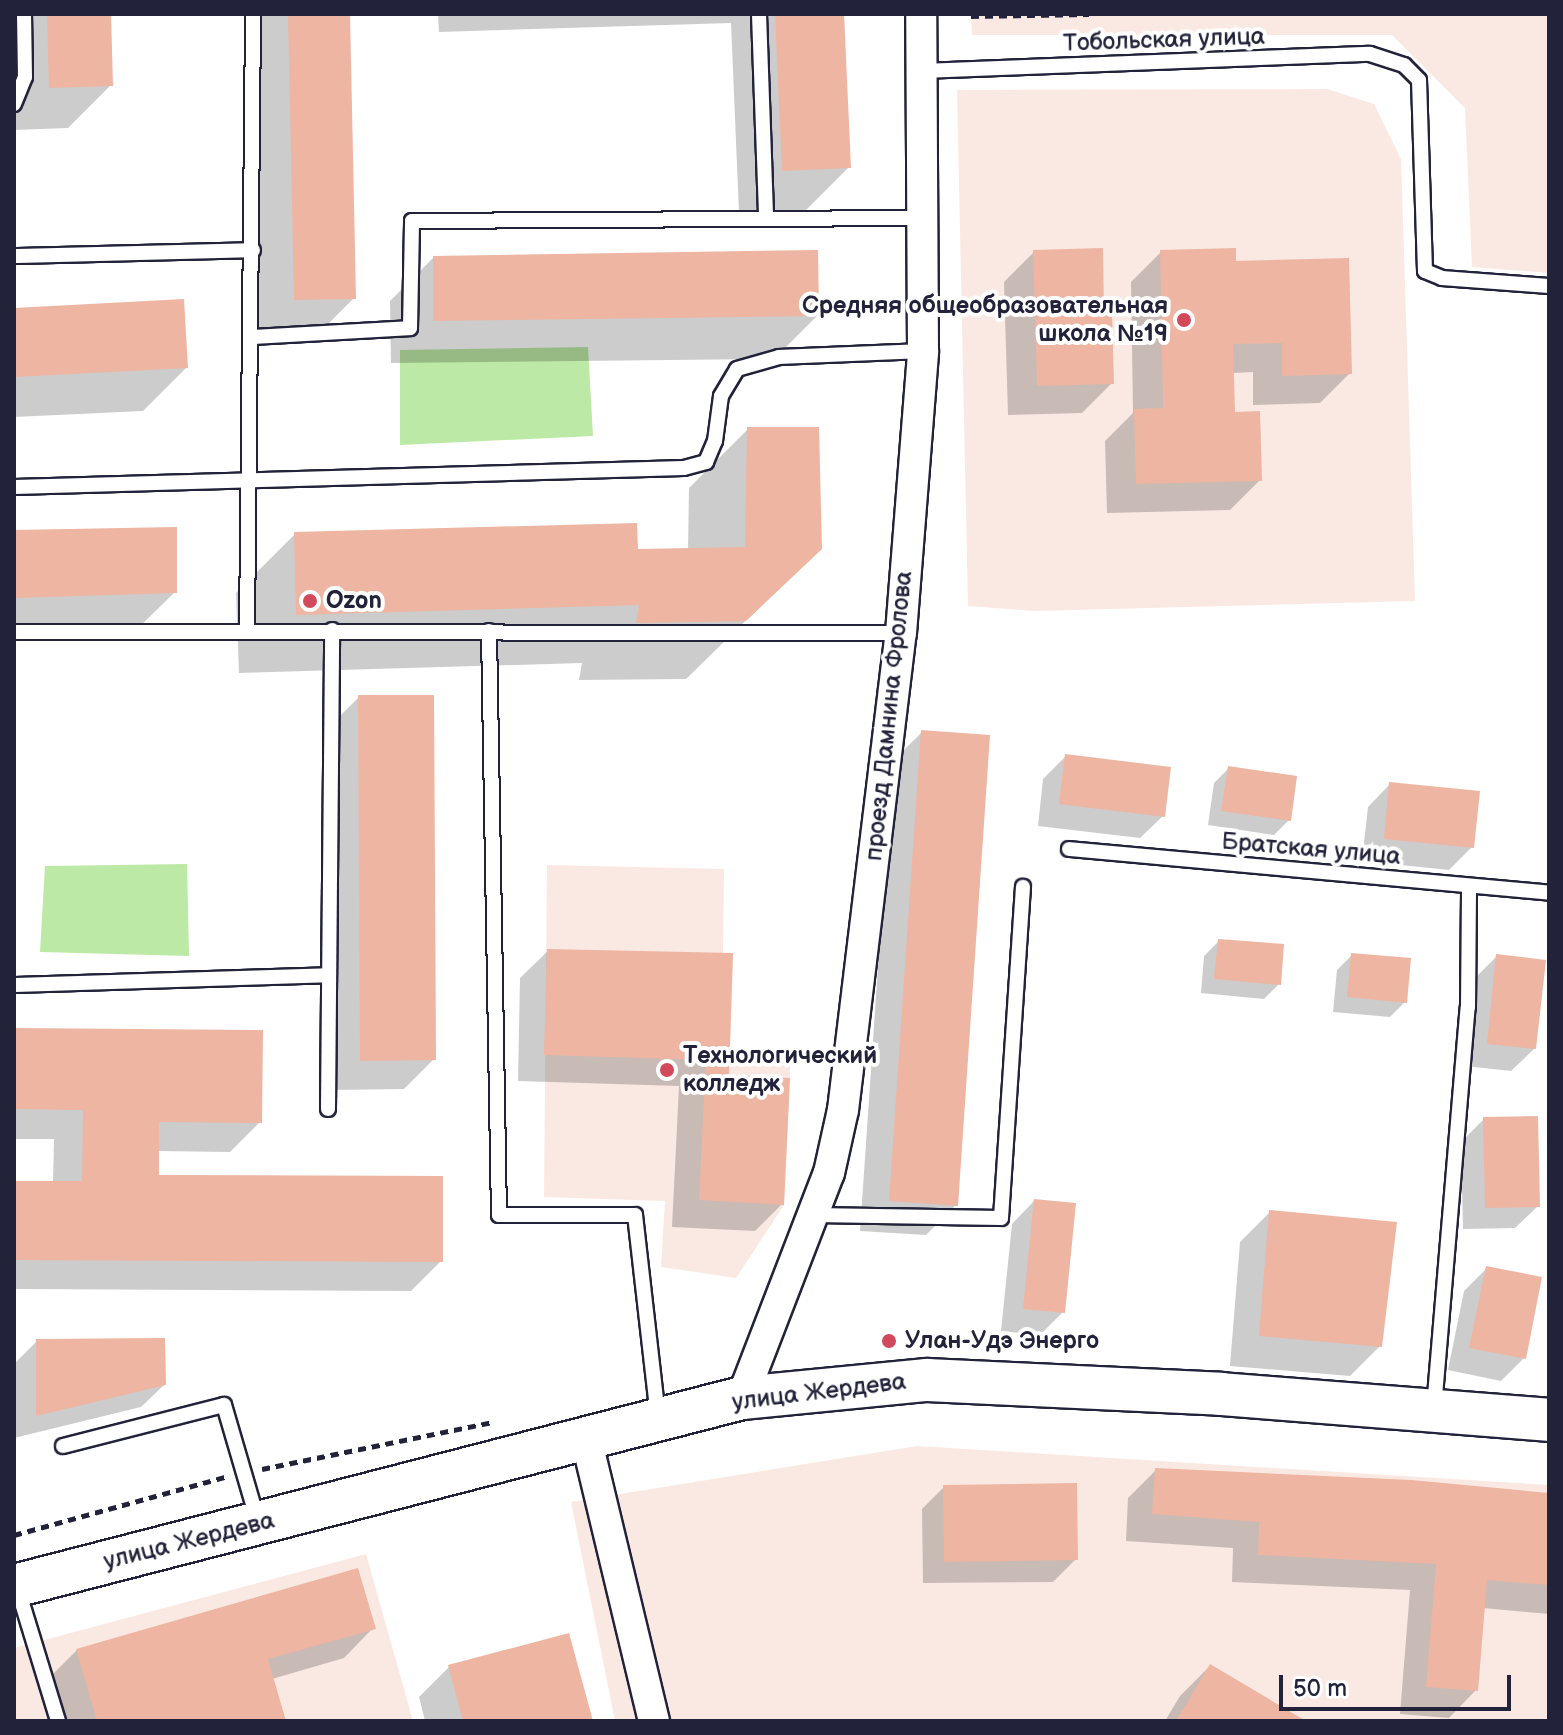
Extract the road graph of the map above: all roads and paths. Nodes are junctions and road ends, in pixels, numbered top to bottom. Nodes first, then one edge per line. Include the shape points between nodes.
1 (24, 14) edge
2 (253, 14) edge
3 (759, 14) edge
4 (921, 14) edge
5 (1089, 14) edge
6 (1000, 15) edge
7 (971, 16) dead end
8 (922, 71) junction
9 (14, 104) edge
10 (923, 218) junction
11 (766, 219) junction
12 (253, 250) junction
13 (14, 256) edge
14 (1549, 286) edge
15 (251, 337) junction
16 (923, 351) junction
17 (247, 478) junction
18 (14, 487) edge
19 (332, 630) junction
20 (247, 631) junction
21 (489, 631) junction
22 (14, 632) edge
23 (901, 633) junction
24 (1069, 849) dead end
25 (1469, 886) junction
26 (1023, 887) dead end
27 (1549, 893) edge
28 (329, 975) junction
29 (14, 985) edge
30 (328, 1109) dead end
31 (814, 1215) junction
32 (742, 1398) junction
33 (1434, 1411) junction
34 (503, 1420) dead end
35 (658, 1420) junction
36 (1549, 1420) edge
37 (586, 1438) junction
38 (63, 1446) dead end
39 (244, 1472) junction
40 (259, 1523) junction
41 (14, 1535) edge
42 (15, 1586) edge
43 (58, 1721) edge
44 (654, 1721) edge

1 - 9 lane via 25,77
2 - 12 lane
3 - 11 lane
4 - 8 street, проезд Дамнина Фролова
5 - 6 path
6 - 7 path
8 - 10 street, проезд Дамнина Фролова
8 - 14 lane, Тобольская улица via 1370,54 1404,65 1419,80 1425,271 1442,278
10 - 11 lane
10 - 16 street, проезд Дамнина Фролова
11 - 15 lane via 412,221 410,328
12 - 13 lane
12 - 15 lane
15 - 17 lane
16 - 17 lane via 779,357 737,369 721,396 715,441 706,462 684,468
16 - 23 street, проезд Дамнина Фролова
17 - 18 lane
17 - 20 lane
19 - 20 lane
19 - 21 lane
19 - 28 lane
20 - 22 lane
21 - 23 lane
21 - 35 lane via 499,1215 635,1215
23 - 31 street, проезд Дамнина Фролова via 843,1110
24 - 25 lane, Братская улица
25 - 27 lane, Братская улица
25 - 33 lane via 1468,1007
26 - 31 lane via 1001,1218
28 - 29 lane
28 - 30 lane
31 - 32 street, проезд Дамнина Фролова
32 - 33 main road, улица Жердева via 927,1380
32 - 35 main road, улица Жердева
33 - 36 main road, улица Жердева
34 - 39 path
35 - 37 main road, улица Жердева
37 - 40 main road, улица Жердева
37 - 44 street
38 - 39 lane via 224,1405
39 - 40 lane
39 - 41 path
40 - 42 main road, улица Жердева
42 - 43 lane

